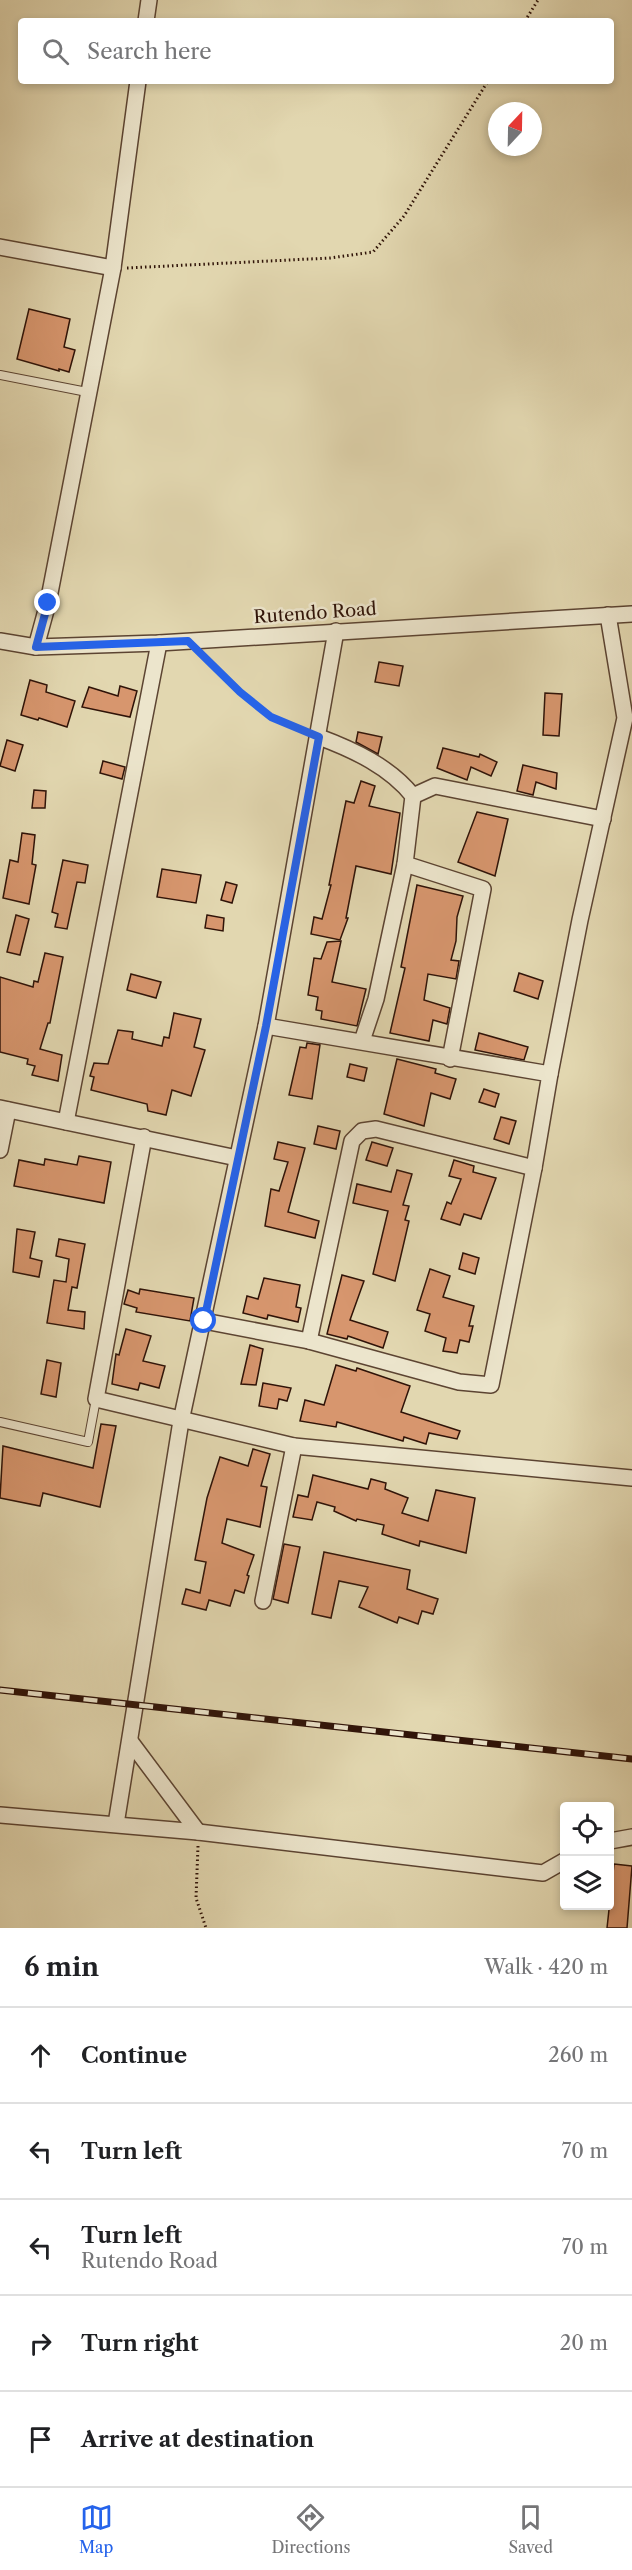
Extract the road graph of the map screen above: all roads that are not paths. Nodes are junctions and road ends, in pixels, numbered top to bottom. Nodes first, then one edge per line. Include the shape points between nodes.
1 (149, 0) edge
2 (146, 18) edge
3 (138, 84) edge
4 (0, 247) edge
5 (113, 268) junction
6 (0, 375) edge
7 (87, 392) junction
8 (632, 614) edge
9 (608, 615) junction
10 (336, 631) junction
11 (0, 641) edge
12 (159, 643) junction
13 (36, 647) junction
14 (319, 737) junction
15 (413, 796) junction
16 (603, 819) junction
17 (405, 864) junction
18 (266, 1026) junction
19 (362, 1041) junction
20 (450, 1059) junction
21 (550, 1074) junction
22 (4, 1109) edge
23 (66, 1122) junction
24 (144, 1137) junction
25 (0, 1150) edge
26 (237, 1158) junction
27 (534, 1168) junction
28 (204, 1321) junction
29 (309, 1341) junction
30 (96, 1399) junction
31 (181, 1421) junction
32 (0, 1422) edge
33 (294, 1446) junction
34 (632, 1478) edge
35 (263, 1601) dead end
36 (130, 1742) junction
37 (0, 1815) edge
38 (116, 1824) junction
39 (198, 1832) junction
40 (632, 1837) edge
41 (614, 1840) edge
42 (560, 1863) edge

1 - 2 street
3 - 5 street
4 - 5 street
5 - 7 street
6 - 7 lane
7 - 13 street via 48,603
8 - 9 street, Rutendo Road
9 - 10 street, Rutendo Road
9 - 16 street via 625,718
10 - 12 street, Rutendo Road
10 - 14 street
11 - 13 street, Rutendo Road
12 - 13 street, Rutendo Road
12 - 23 street
14 - 15 street via 346,747 399,778
14 - 18 street
15 - 16 street via 435,786
15 - 17 street
16 - 21 street
17 - 19 street via 376,999
17 - 20 street via 483,889
18 - 19 street
18 - 26 street
19 - 20 street
20 - 21 street
21 - 27 street
22 - 23 street
22 - 25 street
23 - 24 street
24 - 26 street
24 - 30 street
26 - 28 street
27 - 29 street via 376,1130 362,1131 352,1141
27 - 29 street via 491,1385 459,1382
28 - 29 street
28 - 31 street
30 - 31 street
30 - 32 lane via 88,1442
31 - 33 street
31 - 36 street
33 - 34 street
33 - 35 street
36 - 38 street
36 - 39 street
37 - 38 street
38 - 39 street
39 - 42 street via 543,1872
40 - 41 street

